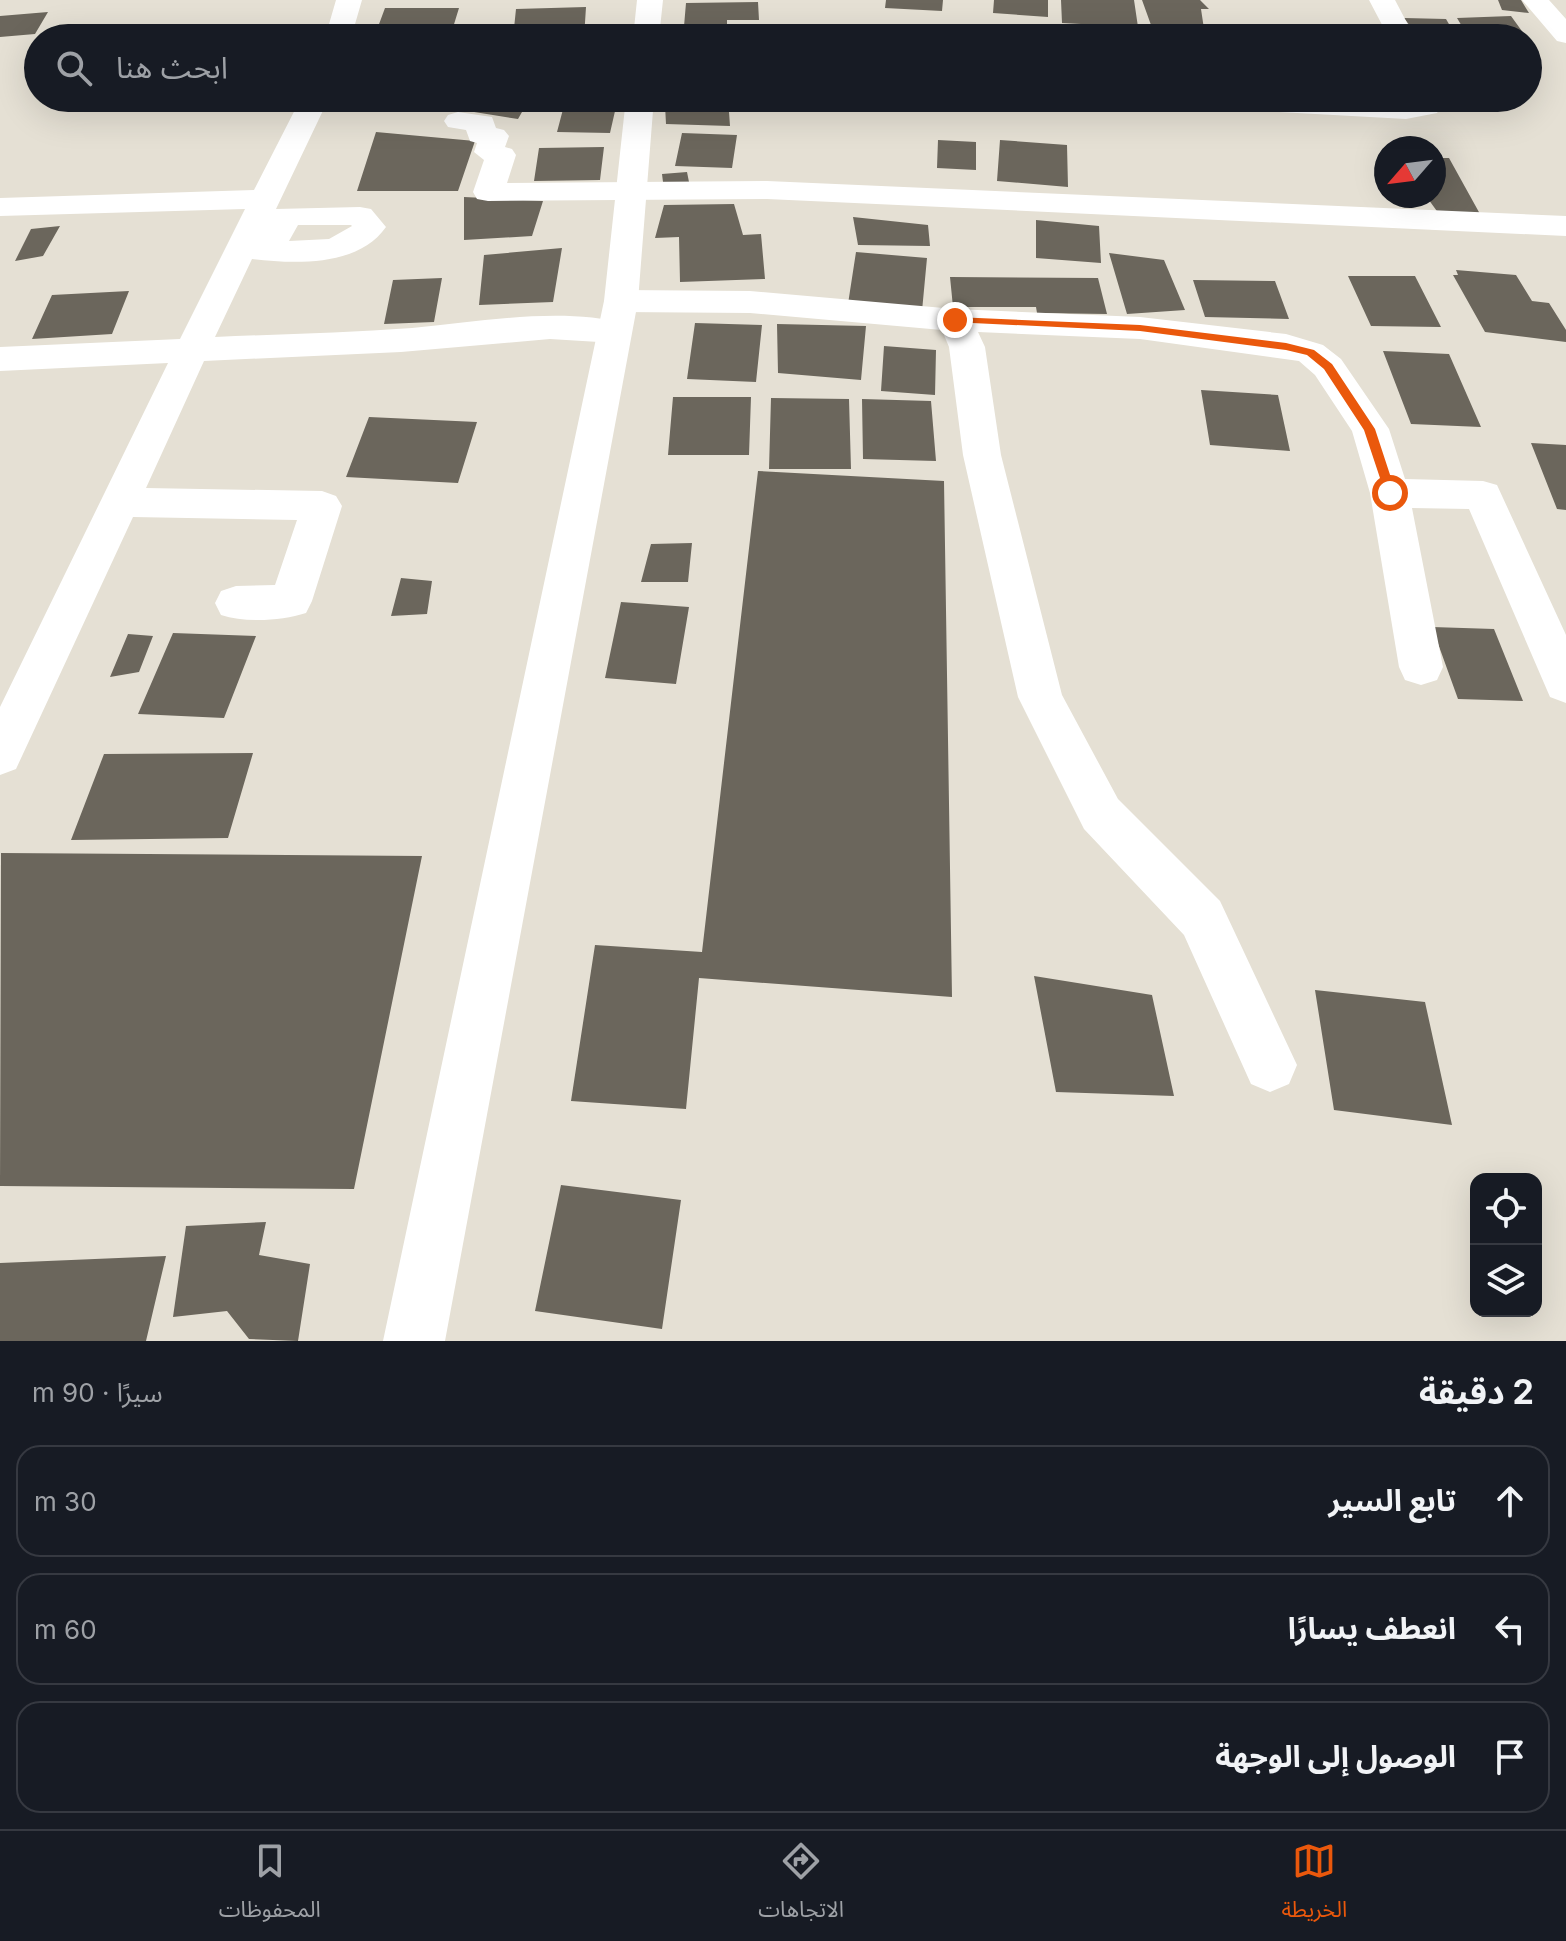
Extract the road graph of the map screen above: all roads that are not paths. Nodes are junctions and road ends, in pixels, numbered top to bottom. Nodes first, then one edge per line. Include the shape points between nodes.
1 (349, 0) edge
2 (650, 0) edge
3 (1382, 0) edge
4 (1535, 0) edge
5 (342, 24) edge
6 (647, 24) edge
7 (1395, 24) edge
8 (1566, 35) edge
9 (308, 112) edge
10 (639, 112) edge
11 (458, 121) dead end
12 (632, 192) junction
13 (266, 199) junction
14 (0, 207) edge
15 (1566, 226) edge
16 (618, 317) junction
17 (955, 320) junction
18 (192, 349) junction
19 (0, 359) edge
20 (1390, 493) junction
21 (119, 502) junction
22 (236, 603) dead end
23 (1421, 667) dead end
24 (1566, 684) edge
25 (0, 755) edge
26 (1270, 1065) dead end
27 (414, 1341) edge

1 - 5 street
2 - 6 street
3 - 7 street
4 - 8 street
9 - 13 street
10 - 12 street
11 - 12 street via 482,123 480,135 494,136 489,152 501,155 488,192
12 - 15 street via 767,190
12 - 16 street
13 - 14 street
13 - 18 street via 255,249
16 - 17 street via 750,302
16 - 18 street via 401,340
16 - 27 street
17 - 20 street via 1140,328 1311,353 1328,367 1370,429
17 - 26 street via 967,347 982,455 1040,697 1101,814 1202,918
18 - 19 street
18 - 21 street
20 - 23 street
20 - 24 street via 1483,495
21 - 22 street via 322,506 291,601
21 - 25 street

